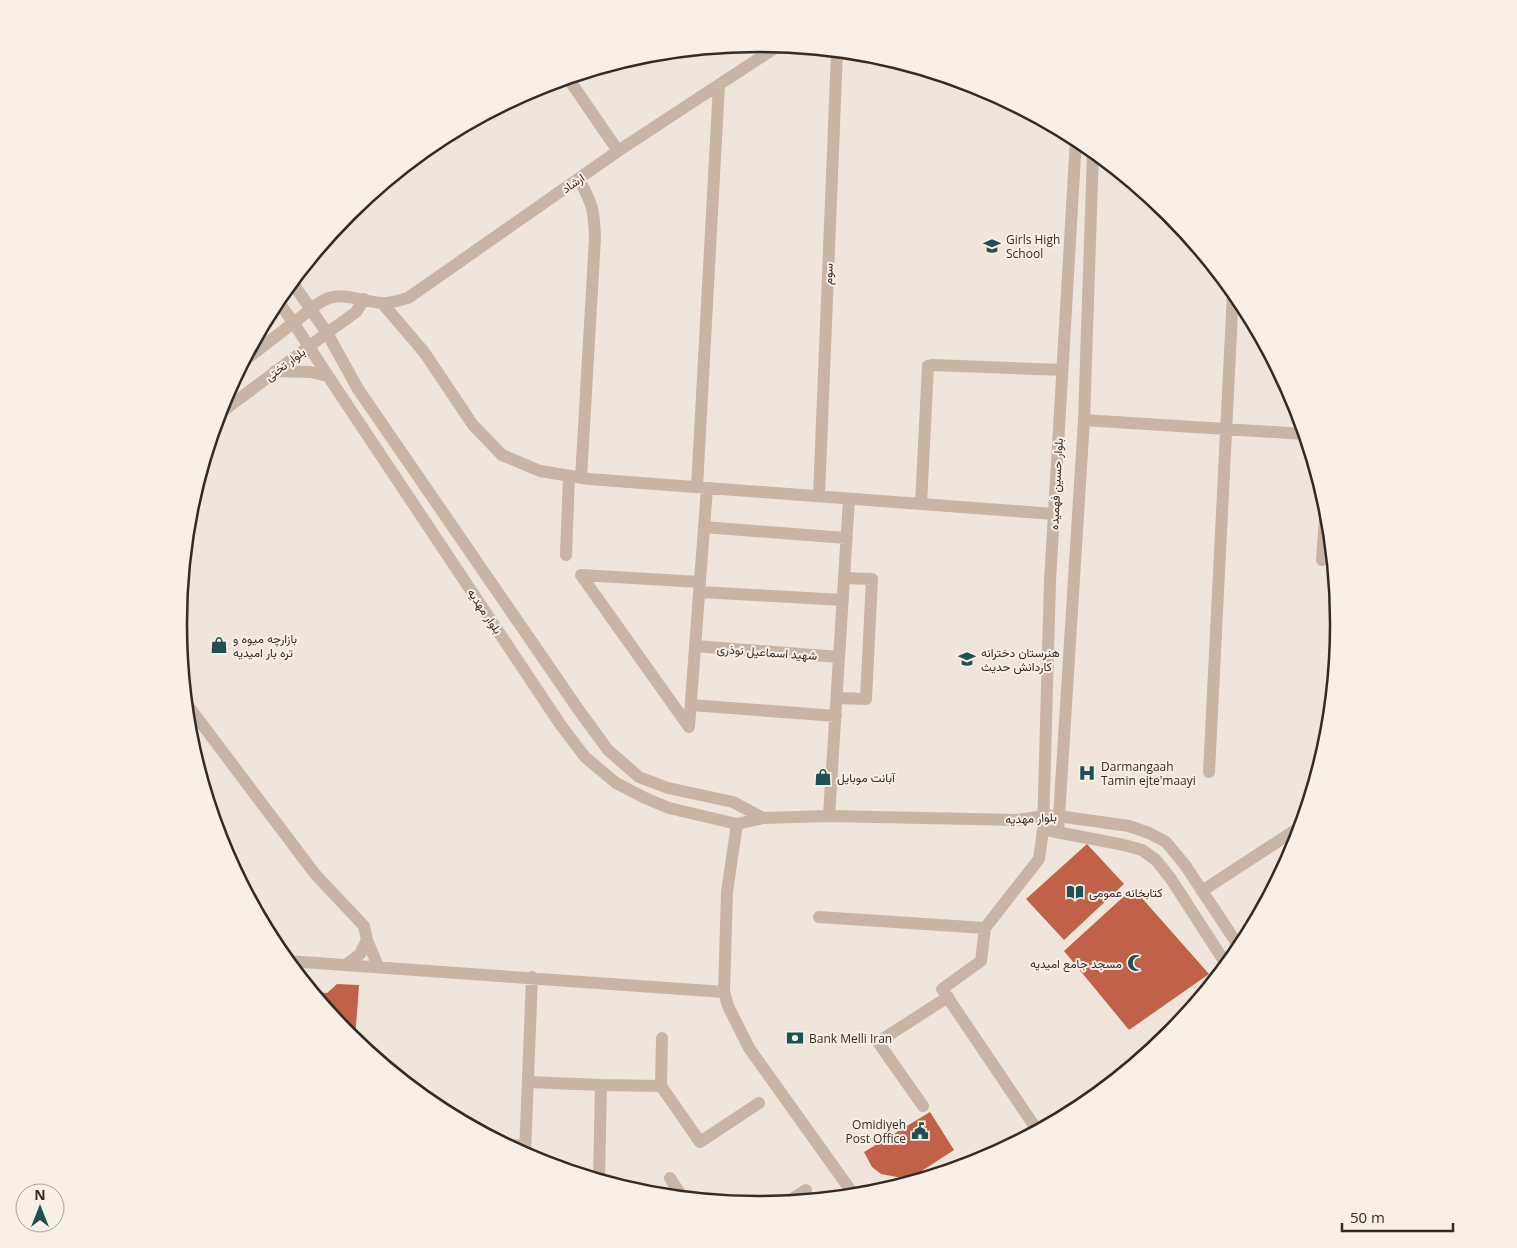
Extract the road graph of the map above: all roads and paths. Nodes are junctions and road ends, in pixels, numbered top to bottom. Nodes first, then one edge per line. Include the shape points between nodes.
1 (768, 53) edge
2 (837, 58) edge
3 (572, 84) edge
4 (719, 85) junction
5 (1075, 149) edge
6 (618, 151) junction
7 (1093, 161) edge
8 (579, 180) junction
9 (296, 288) edge
10 (364, 299) junction
11 (383, 304) junction
12 (1232, 304) edge
13 (282, 307) edge
14 (310, 310) junction
15 (293, 322) junction
16 (327, 333) junction
17 (308, 346) junction
18 (257, 350) edge
19 (1062, 370) junction
20 (275, 371) junction
21 (328, 376) junction
22 (231, 405) edge
23 (1084, 420) junction
24 (1226, 430) junction
25 (1297, 434) edge
26 (575, 477) junction
27 (702, 488) junction
28 (819, 496) junction
29 (849, 499) junction
30 (921, 504) junction
31 (1054, 514) junction
32 (704, 527) junction
33 (846, 538) junction
34 (1324, 544) edge
35 (566, 555) dead end
36 (1322, 560) dead end
37 (844, 578) junction
38 (700, 587) junction
39 (843, 600) junction
40 (695, 646) junction
41 (839, 657) junction
42 (837, 698) junction
43 (691, 705) junction
44 (194, 713) edge
45 (836, 716) junction
46 (1209, 772) dead end
47 (830, 816) junction
48 (1044, 816) junction
49 (1058, 816) junction
50 (763, 818) junction
51 (1018, 820) junction
52 (737, 824) junction
53 (1043, 830) junction
54 (1058, 832) junction
55 (1290, 834) edge
56 (1202, 891) junction
57 (819, 917) dead end
58 (985, 928) junction
59 (367, 940) junction
60 (1235, 940) edge
61 (1222, 958) edge
62 (297, 961) edge
63 (347, 964) junction
64 (378, 966) junction
65 (532, 978) junction
66 (724, 992) junction
67 (948, 997) junction
68 (662, 1038) dead end
69 (528, 1082) junction
70 (601, 1085) junction
71 (661, 1086) junction
72 (759, 1103) dead end
73 (923, 1106) dead end
74 (1033, 1125) edge
75 (525, 1145) edge
76 (599, 1172) edge
77 (670, 1178) dead end
78 (849, 1188) edge
79 (678, 1190) edge
80 (806, 1190) dead end
81 (800, 1194) edge

1 - 4 street, ارشاد
2 - 28 street, سوم
3 - 6 street
4 - 6 street, ارشاد
4 - 27 street
5 - 19 street, بلوار حسین فهمیده
6 - 8 street, ارشاد
7 - 23 street, بلوار حسین فهمیده
8 - 11 street, ارشاد via 408,298
8 - 26 street via 594,212 595,238
9 - 14 street, بلوار مهدیه
10 - 11 street, ارشاد
10 - 14 street, ارشاد via 330,296
10 - 16 street via 356,312
11 - 26 street via 424,352 473,425 502,456 540,471
12 - 24 street
13 - 15 street, بلوار مهدیه
14 - 15 street
14 - 16 street, بلوار مهدیه
15 - 17 street, بلوار مهدیه
15 - 18 street
16 - 17 street, بلوار تختی
16 - 50 street, بلوار مهدیه via 358,389 608,750 639,777 668,788 733,802
17 - 20 street, بلوار تختی
17 - 21 street, بلوار مهدیه
19 - 30 street via 928,366
19 - 31 street, بلوار حسین فهمیده
20 - 21 street
20 - 22 street, بلوار تختی
21 - 52 street, بلوار مهدیه via 585,757 616,783 645,798 669,808
23 - 24 street
23 - 49 street, بلوار حسین فهمیده
24 - 25 street
24 - 46 street
26 - 27 street
26 - 35 street
27 - 28 street
27 - 32 street
28 - 29 street
29 - 30 street
29 - 33 street
30 - 31 street
31 - 48 street, بلوار حسین فهمیده
32 - 33 street
32 - 38 street
33 - 37 street
34 - 36 street
37 - 39 street
37 - 42 street via 872,579 866,699
38 - 39 street
38 - 40 street
38 - 43 street via 581,575 689,727
39 - 41 street
40 - 41 street, شهید اسماعیل نوذری
40 - 43 street
41 - 42 street
42 - 45 street
43 - 45 street
44 - 59 street via 315,874 364,926
45 - 47 street
47 - 50 street, بلوار مهدیه
47 - 51 street, بلوار مهدیه
48 - 49 street, بلوار مهدیه
48 - 51 street, بلوار مهدیه
48 - 53 street, بلوار حسین فهمیده
49 - 54 street, بلوار حسین فهمیده
49 - 56 street, بلوار مهدیه via 1129,826 1149,833 1166,842
50 - 52 street, بلوار مهدیه
51 - 53 street, بلوار مهدیه
52 - 66 street via 726,892
53 - 54 street, بلوار مهدیه
53 - 58 street, بلوار حسین فهمیده via 1039,859
54 - 61 street, بلوار مهدیه via 1142,850 1156,860
55 - 56 street
56 - 60 street, بلوار مهدیه
57 - 58 street
58 - 67 street via 980,960 942,989
59 - 63 street via 360,954
59 - 64 street
62 - 63 street
63 - 64 street
64 - 65 street
65 - 66 street
65 - 69 street
66 - 78 street via 749,1048
67 - 73 street via 878,1042
67 - 74 street
68 - 71 street
69 - 70 street
69 - 75 street
70 - 71 street
70 - 76 street
71 - 72 street via 700,1142
77 - 79 street
80 - 81 street

